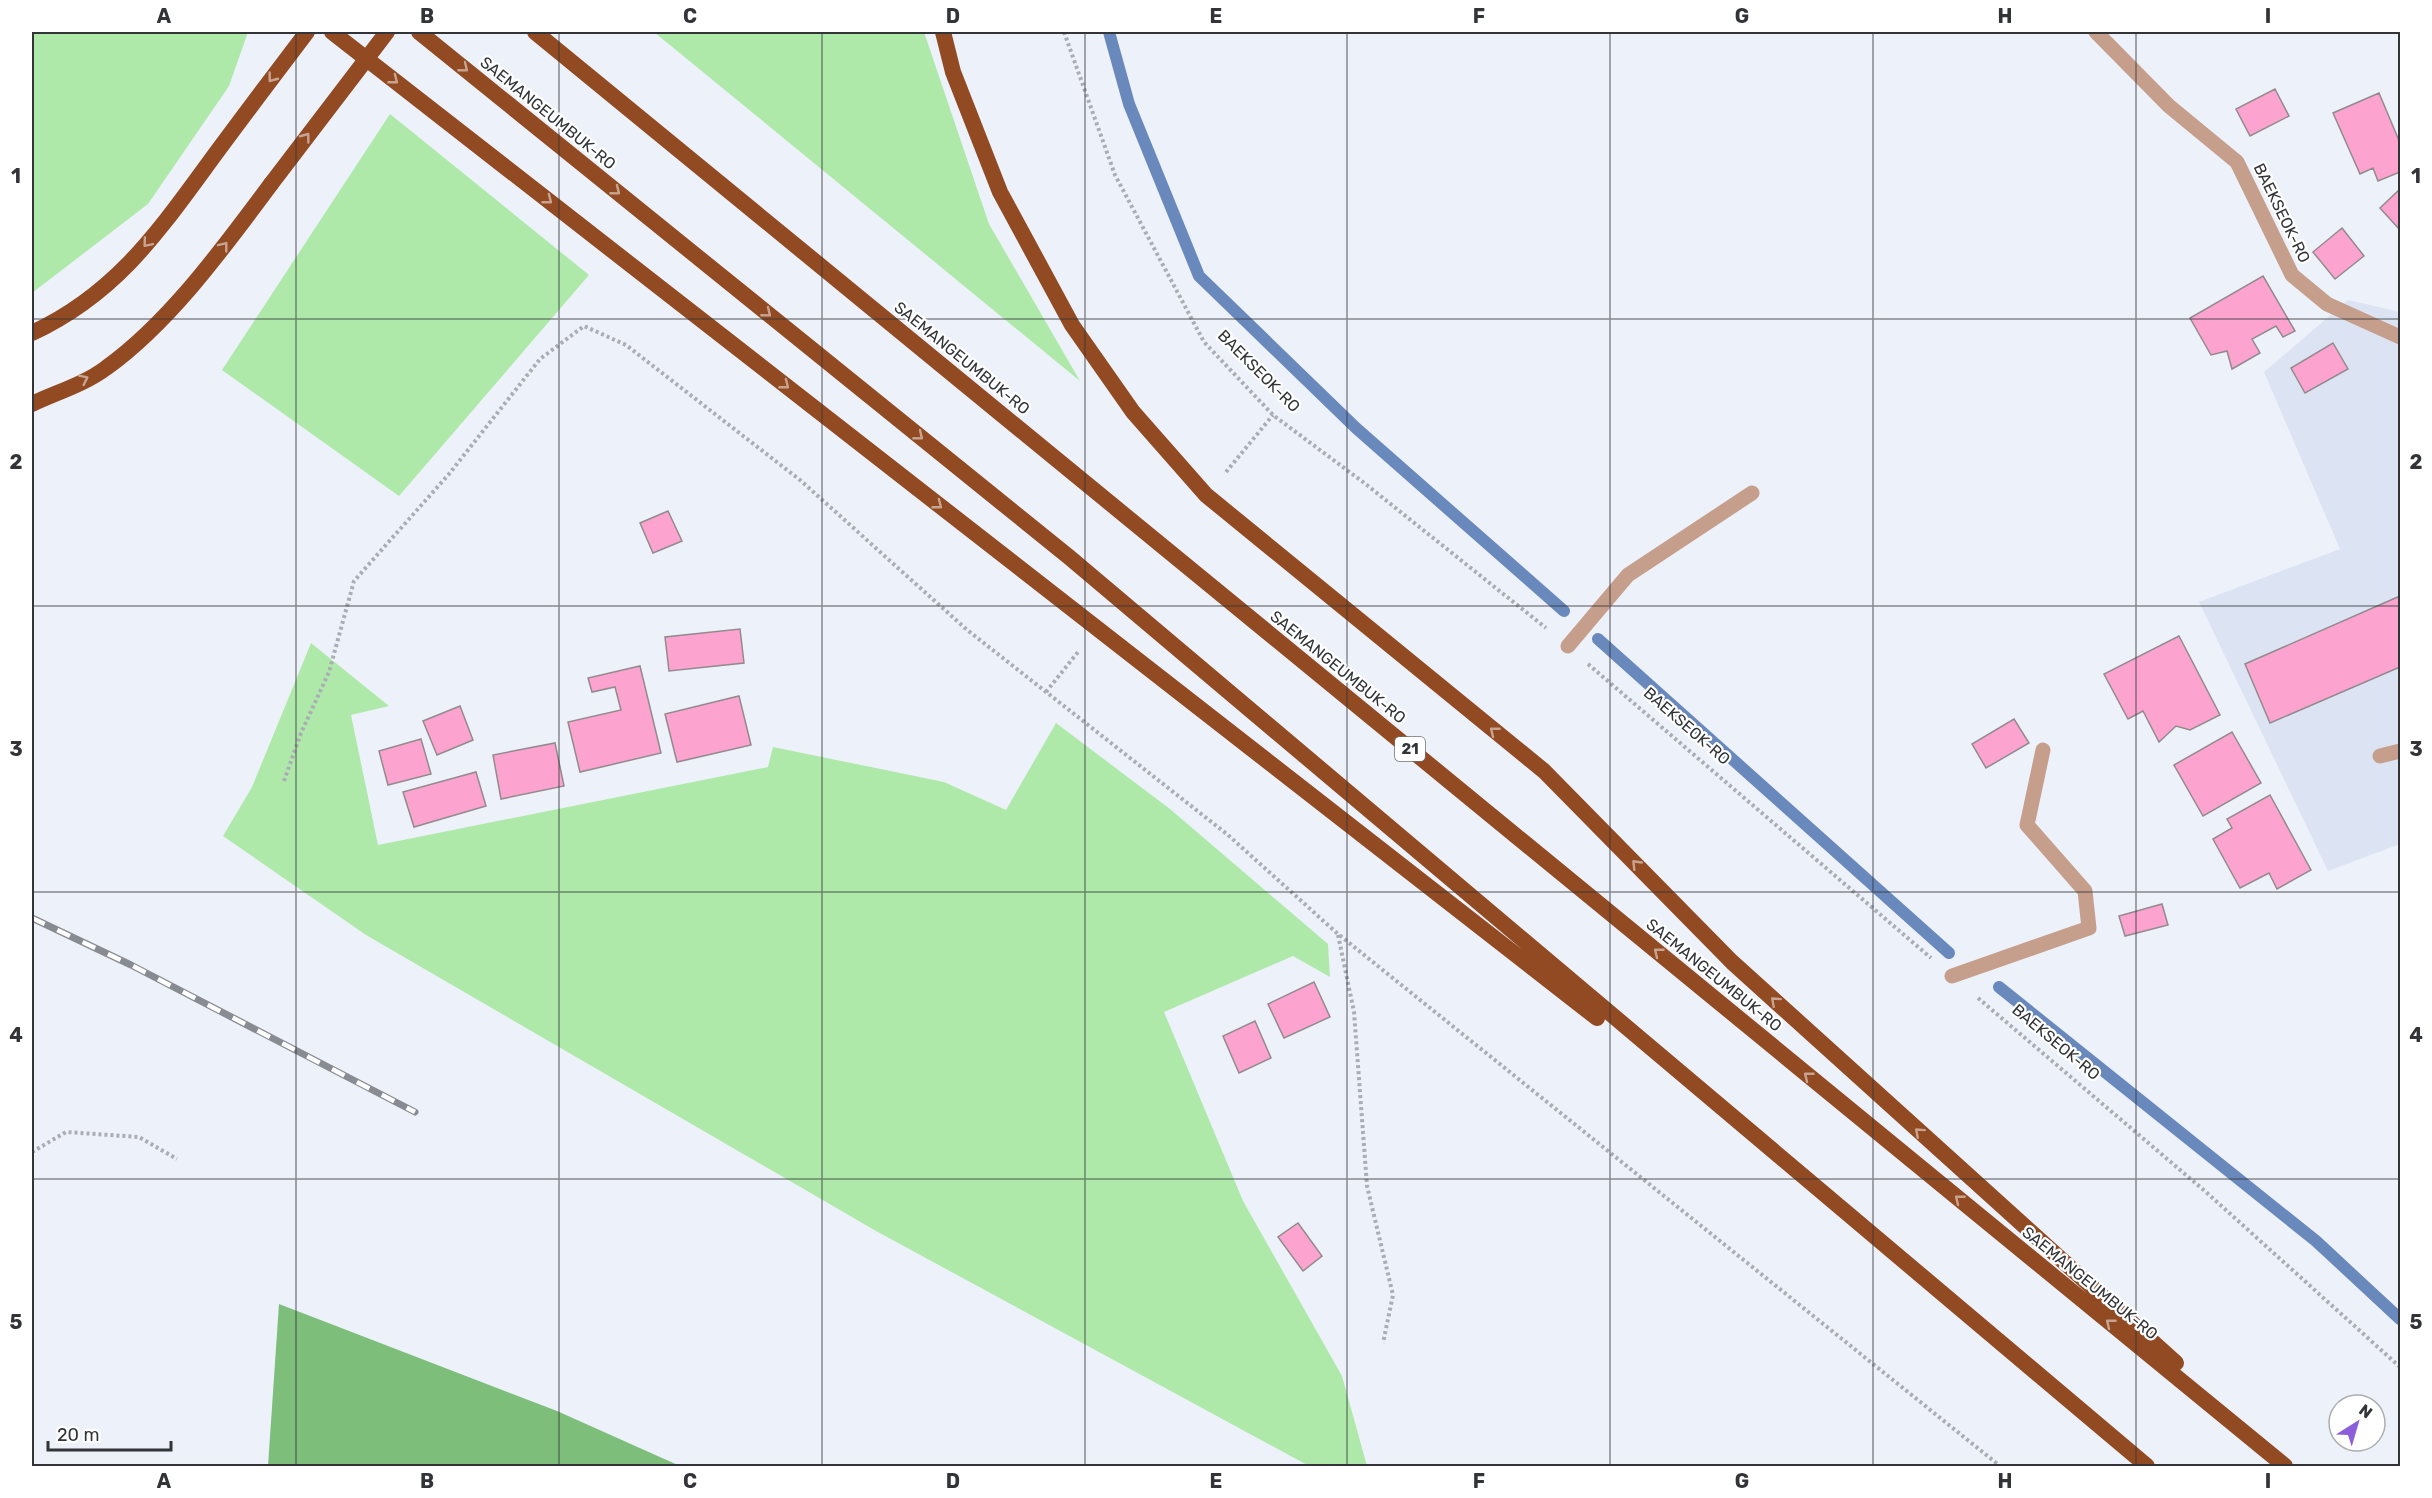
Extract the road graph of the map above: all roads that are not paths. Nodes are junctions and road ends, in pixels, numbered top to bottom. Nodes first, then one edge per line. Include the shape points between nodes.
1 (307, 32) edge
2 (332, 32) edge
3 (387, 32) edge
4 (418, 32) edge
5 (535, 32) edge
6 (943, 32) edge
7 (2096, 32) edge
8 (32, 333) edge
9 (2400, 337) edge
10 (32, 404) edge
11 (1752, 493) dead end
12 (1568, 646) road end
13 (2043, 750) dead end
14 (2400, 751) edge
15 (2380, 756) dead end
16 (1952, 976) road end
17 (1805, 1180) junction
18 (2147, 1467) edge
19 (2285, 1467) edge
20 (2290, 1467) edge

1 -> 8 highway via 180,203 123,272 64,318
2 -> 17 highway
10 -> 3 highway, bridge via 105,369 156,324 223,248
4 -> 17 highway, SAEMANGEUMBUK-RO via 1069,557
19 -> 5 highway, SAEMANGEUMBUK-RO / 21
20 -> 6 highway via 1732,962 1544,771 1206,495 1133,412 1072,325 999,192 953,72
7 - 9 street, BAEKSEOK-RO via 2169,106 2237,162 2292,275 2327,304
11 - 12 street via 1628,575
13 - 16 street via 2027,825 2085,891 2089,928
14 - 15 street
17 - 18 highway, SAEMANGEUMBUK-RO

